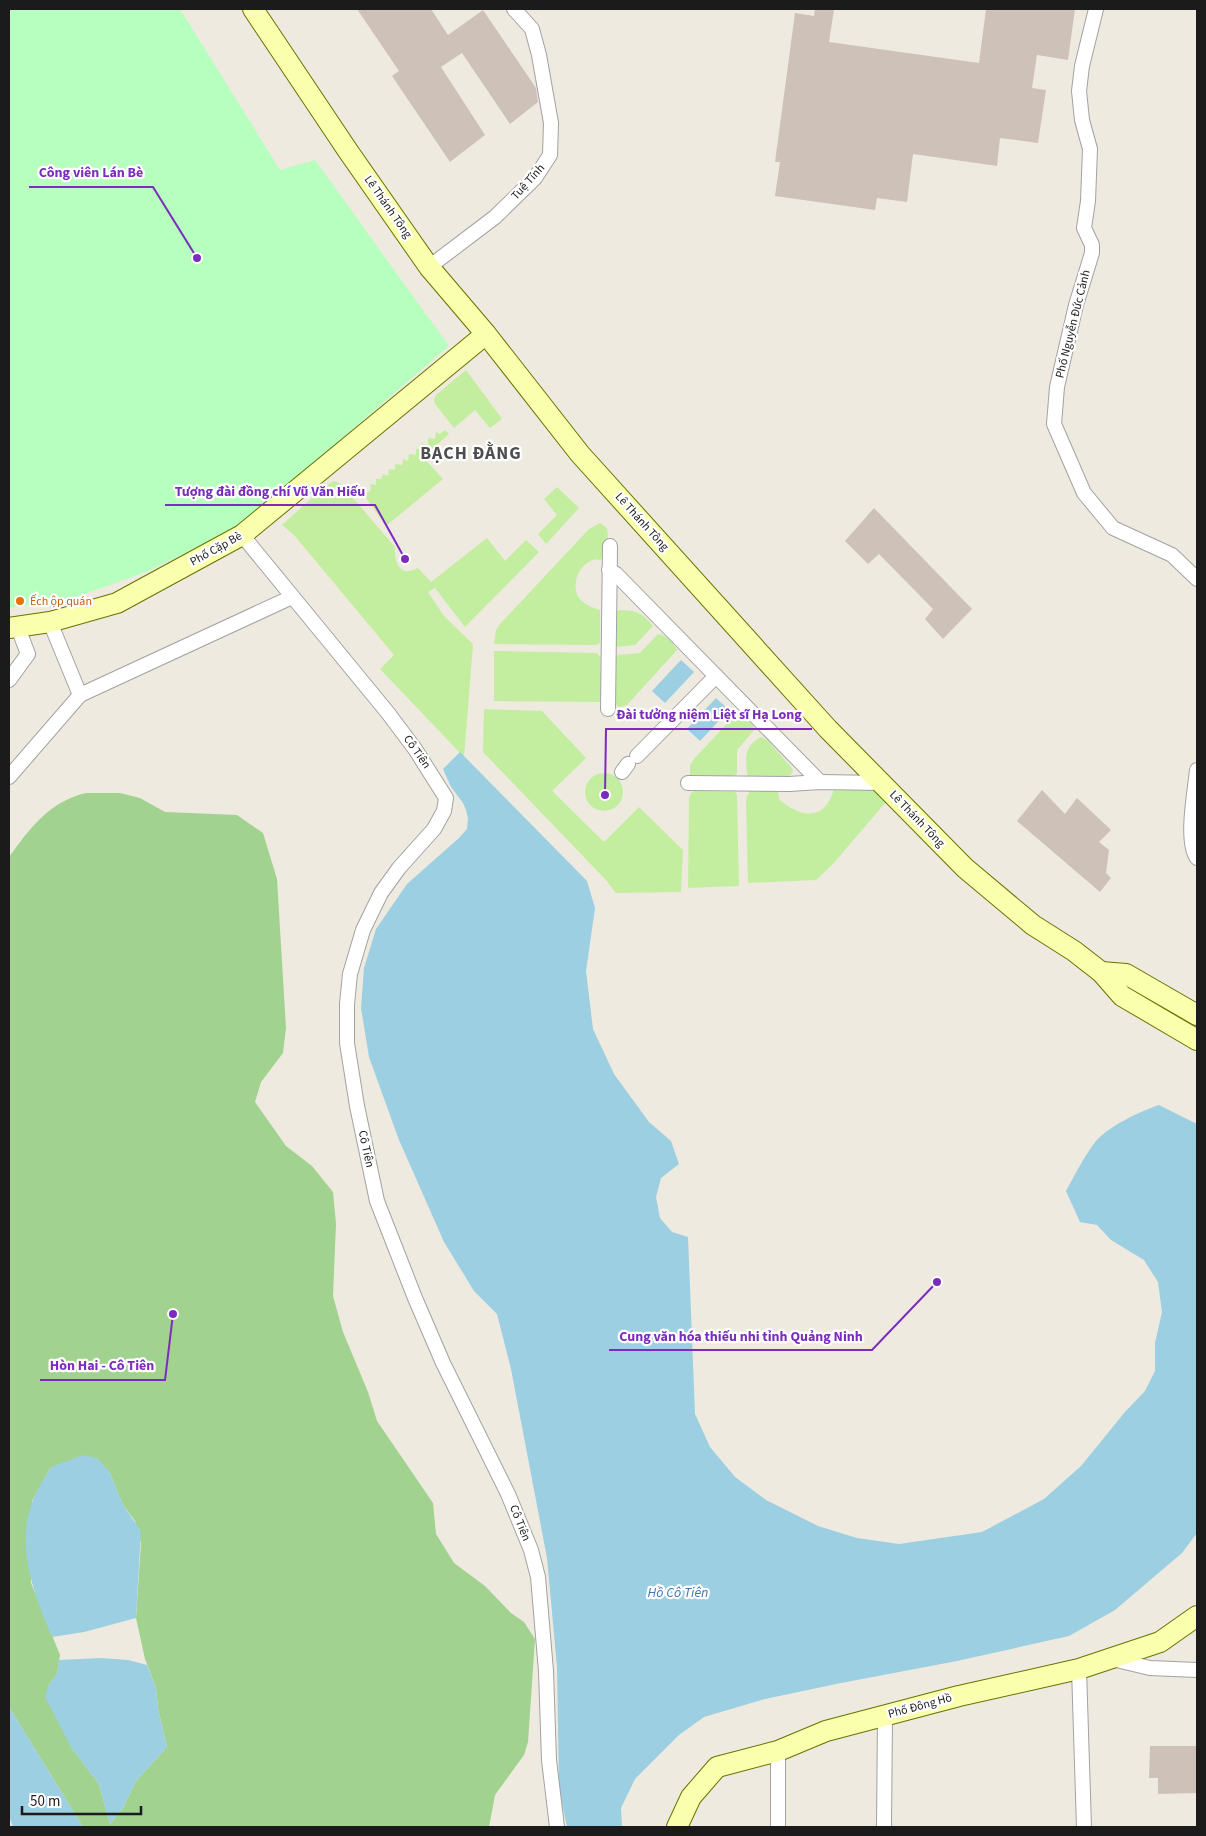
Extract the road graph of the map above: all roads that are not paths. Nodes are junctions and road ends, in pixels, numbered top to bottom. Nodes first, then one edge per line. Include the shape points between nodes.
1 (253, 9) edge
2 (514, 9) edge
3 (1096, 9) edge
4 (429, 267) junction
5 (486, 334) junction
6 (242, 535) junction
7 (610, 546) dead end
8 (609, 570) junction
9 (1197, 579) edge
10 (292, 597) junction
11 (50, 622) junction
12 (13, 628) edge
13 (716, 676) junction
14 (9, 680) edge
15 (80, 695) junction
16 (608, 709) dead end
17 (629, 764) dead end
18 (1197, 770) edge
19 (9, 777) edge
20 (820, 782) junction
21 (688, 783) dead end
22 (881, 783) junction
23 (1197, 858) edge
24 (1101, 972) junction
25 (1197, 1015) edge
26 (1197, 1040) edge
27 (1197, 1616) edge
28 (1110, 1658) junction
29 (1079, 1669) junction
30 (1197, 1670) edge
31 (885, 1715) junction
32 (778, 1751) junction
33 (557, 1827) edge
34 (677, 1827) edge
35 (778, 1827) edge
36 (884, 1827) edge
37 (1084, 1827) edge

1 - 4 main road, Lê Thánh Tông
2 - 4 street, Tuệ Tĩnh via 532,29 539,55 551,123 550,156 535,178 495,217
3 - 9 street, Phố Nguyễn Đức Cảnh via 1079,91 1090,149 1084,228 1092,253 1057,387 1054,424 1084,493 1113,528 1172,555
4 - 5 main road, Lê Thánh Tông
5 - 6 main road, Phố Cặp Bè
5 - 22 main road, Lê Thánh Tông via 580,454 828,729
6 - 10 street, Cô Tiên
6 - 11 main road, Phố Cặp Bè via 117,603
7 - 8 street
8 - 13 street
8 - 16 street
10 - 15 street
10 - 33 street, Cô Tiên via 403,733 446,798 444,811 434,828 399,868 363,930 350,974 347,1043 377,1201 415,1298 508,1494 531,1550 538,1577 549,1760
11 - 12 main road, Phố Cặp Bè
11 - 15 street
12 - 14 street via 28,654
13 - 17 street
13 - 20 street
15 - 19 street
18 - 23 street via 1191,818 1193,852
20 - 21 street
20 - 22 street
22 - 24 main road, Lê Thánh Tông via 965,868 1033,925
24 - 25 main road via 1126,974
24 - 26 main road, Lê Thánh Tông via 1122,996
27 - 28 main road, Phố Đông Hồ via 1160,1642
28 - 29 main road, Phố Đông Hồ
28 - 30 street via 1150,1668
29 - 31 main road, Phố Đông Hồ
29 - 37 street
31 - 32 main road, Phố Đông Hồ via 826,1731
31 - 36 street
32 - 34 main road, Phố Đông Hồ via 717,1767 691,1797
32 - 35 street

